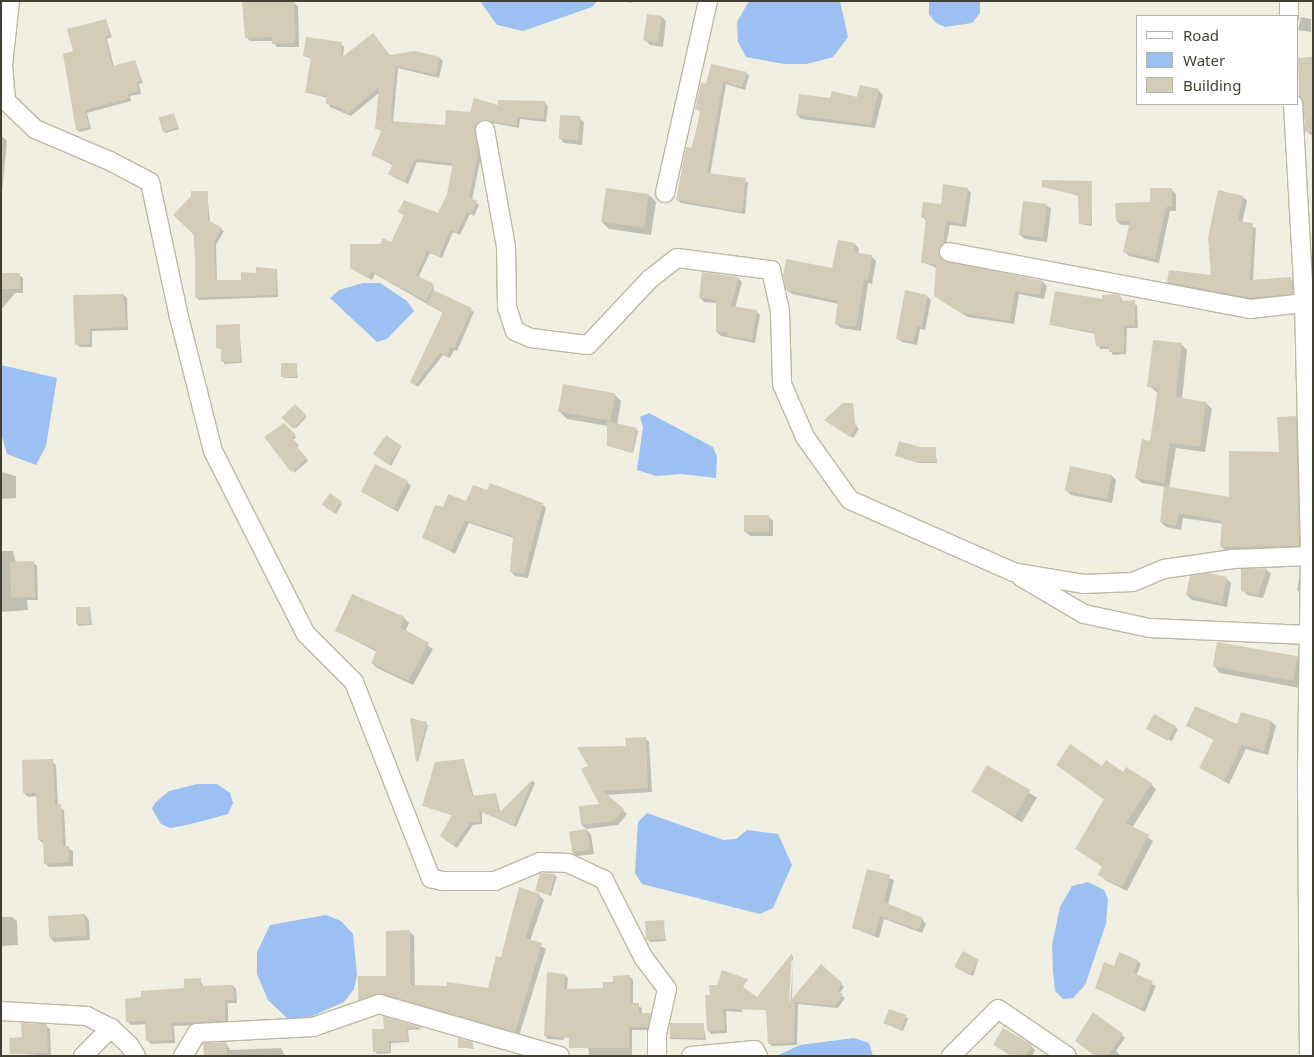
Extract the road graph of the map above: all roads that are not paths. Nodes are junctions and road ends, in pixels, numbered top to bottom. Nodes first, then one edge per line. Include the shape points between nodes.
1 (10, 1) edge
2 (708, 1) edge
3 (1288, 1) edge
4 (1289, 15) edge
5 (1294, 105) edge
6 (485, 130) dead end
7 (665, 193) dead end
8 (948, 252) dead end
9 (1304, 303) junction
10 (1310, 556) junction
11 (1013, 572) junction
12 (1308, 635) junction
13 (1, 1011) edge
14 (112, 1028) junction
15 (82, 1056) edge
16 (136, 1056) edge
17 (183, 1056) edge
18 (560, 1056) edge
19 (657, 1056) edge
20 (691, 1056) edge
21 (758, 1056) edge
22 (951, 1056) edge
23 (1066, 1056) edge
24 (1309, 1056) edge

1 - 19 street via 3,65 6,101 35,129 150,182 179,318 213,451 306,634 354,682 431,878 495,881 540,862 568,863 604,880 643,957 668,989 657,1034
2 - 7 street
3 - 4 street
5 - 9 street
6 - 11 street via 506,247 507,306 515,331 531,338 588,345 650,278 677,258 771,270 780,311 782,384 805,437 850,500
8 - 9 street via 1250,310
9 - 10 street
10 - 11 street via 1233,559 1164,569 1133,582 1083,584
10 - 12 street
11 - 12 street via 1084,614 1150,628
12 - 24 street
13 - 14 street via 87,1016
14 - 15 street
14 - 16 street
17 - 18 street via 197,1033 313,1027 379,1004
20 - 21 street via 755,1050
22 - 23 street via 998,1009

